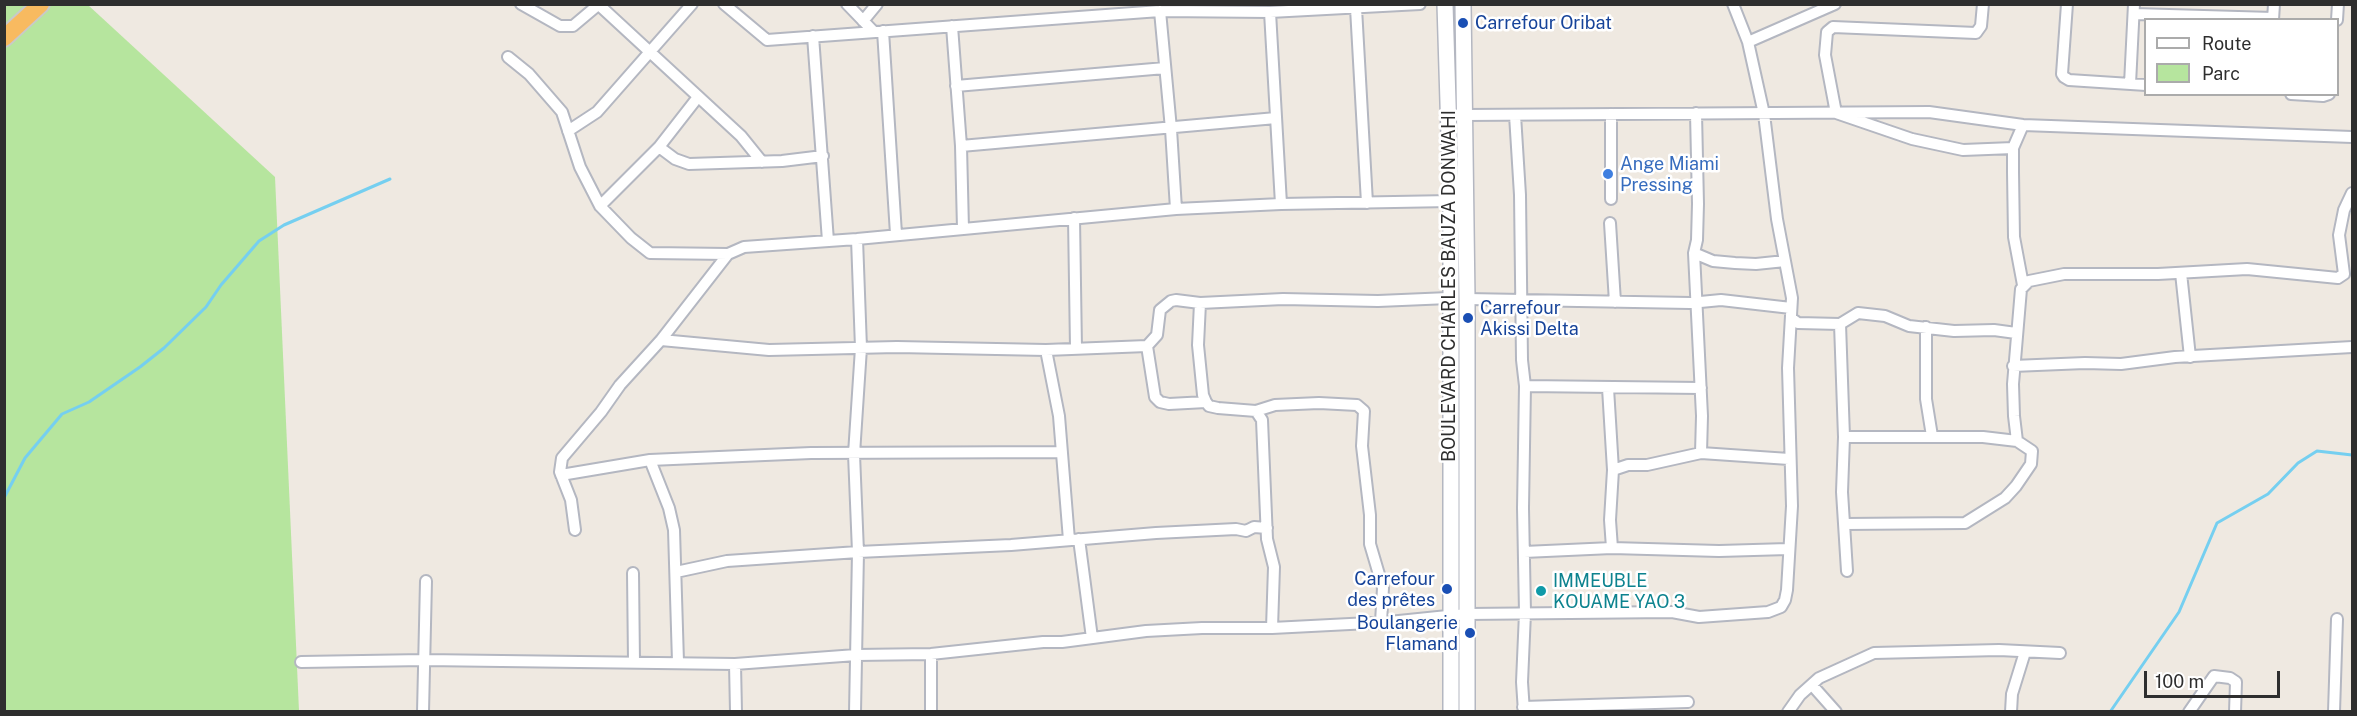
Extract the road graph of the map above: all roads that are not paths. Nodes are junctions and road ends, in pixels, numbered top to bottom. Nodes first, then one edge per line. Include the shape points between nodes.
1 (41, 4) edge
2 (521, 4) edge
3 (692, 4) edge
4 (724, 4) edge
5 (847, 4) edge
6 (877, 4) edge
7 (1420, 4) edge
8 (1445, 4) edge
9 (1463, 4) edge
10 (1733, 4) edge
11 (1835, 4) edge
12 (1983, 4) edge
13 (2067, 4) edge
14 (598, 5) edge
15 (1192, 8) edge
16 (1243, 8) edge
17 (1356, 8) junction
18 (2134, 9) edge
19 (1160, 11) junction
20 (1270, 12) junction
21 (2259, 18) edge
22 (863, 21) junction
23 (952, 26) junction
24 (878, 32) junction
25 (813, 36) junction
26 (4, 39) edge
27 (1748, 42) junction
28 (650, 53) junction
29 (508, 57) dead end
30 (1165, 68) junction
31 (2130, 84) junction
32 (2144, 85) edge
33 (956, 86) junction
34 (698, 97) junction
35 (1696, 113) junction
36 (1836, 113) junction
37 (1611, 114) junction
38 (1764, 114) junction
39 (1465, 115) junction
40 (1515, 116) junction
41 (1276, 118) junction
42 (2023, 125) junction
43 (1171, 129) junction
44 (568, 131) junction
45 (2352, 137) edge
46 (961, 146) junction
47 (659, 147) junction
48 (2013, 148) junction
49 (822, 156) junction
50 (762, 162) junction
51 (2352, 193) edge
52 (1611, 199) dead end
53 (1450, 201) junction
54 (1367, 203) junction
55 (1281, 204) junction
56 (600, 206) junction
57 (1176, 209) junction
58 (1074, 218) junction
59 (1610, 223) dead end
60 (963, 229) junction
61 (896, 234) junction
62 (857, 239) junction
63 (828, 241) junction
64 (1694, 253) junction
65 (728, 254) junction
66 (1785, 261) junction
67 (2181, 273) junction
68 (2023, 285) junction
69 (1449, 298) junction
70 (1467, 299) junction
71 (1521, 302) junction
72 (1615, 302) junction
73 (1200, 303) junction
74 (1696, 303) junction
75 (1791, 313) junction
76 (1840, 324) junction
77 (1926, 327) junction
78 (2016, 333) junction
79 (661, 340) junction
80 (1147, 346) junction
81 (2352, 347) edge
82 (861, 348) junction
83 (1077, 349) junction
84 (1046, 350) junction
85 (2190, 357) junction
86 (2013, 366) junction
87 (1525, 386) junction
88 (1608, 388) junction
89 (1701, 388) junction
90 (1206, 402) junction
91 (1256, 411) junction
92 (1932, 436) junction
93 (1844, 437) junction
94 (2018, 441) junction
95 (1062, 452) junction
96 (1701, 453) junction
97 (854, 454) junction
98 (1789, 459) junction
99 (650, 460) junction
100 (1614, 470) junction
101 (561, 475) junction
102 (1845, 524) junction
103 (1267, 528) junction
104 (575, 530) dead end
105 (1074, 539) junction
106 (1612, 548) junction
107 (1788, 549) junction
108 (858, 552) junction
109 (1524, 552) junction
110 (676, 572) junction
111 (1846, 572) dead end
112 (633, 573) dead end
113 (426, 580) dead end
114 (1525, 613) junction
115 (1467, 614) junction
116 (1451, 615) junction
117 (2337, 619) dead end
118 (1381, 622) junction
119 (1272, 628) junction
120 (1092, 638) junction
121 (2025, 652) junction
122 (2060, 653) dead end
123 (931, 654) junction
124 (856, 655) junction
125 (424, 660) junction
126 (301, 662) dead end
127 (634, 662) junction
128 (678, 662) junction
129 (735, 664) junction
130 (1812, 685) junction
131 (1688, 702) dead end
132 (1523, 709) edge
133 (423, 711) edge
134 (736, 711) edge
135 (855, 711) edge
136 (931, 711) edge
137 (1451, 711) edge
138 (1467, 711) edge
139 (1788, 711) edge
140 (1836, 711) edge
141 (2011, 711) edge
142 (2189, 711) edge
143 (2235, 711) edge
144 (2334, 711) edge

1 - 26 highway
2 - 14 street via 560,26 573,26
3 - 28 street
4 - 25 street via 767,40
5 - 22 street
6 - 22 street
7 - 17 street
8 - 53 main road, BOULEVARD CHARLES BAUZA DONWAHI
9 - 39 main road, BOULEVARD CHARLES BAUZA DONWAHI
10 - 27 street
11 - 27 street
12 - 36 street via 1981,26 1976,33 1833,27 1827,32 1825,55
13 - 31 street via 2064,77
14 - 28 street
15 - 16 street
15 - 19 street
16 - 20 street
17 - 20 street
17 - 54 street
18 - 21 street
18 - 31 street
19 - 23 street
19 - 30 street
20 - 41 street
22 - 24 street
23 - 24 street
23 - 33 street
24 - 25 street
24 - 61 street
25 - 49 street
27 - 38 street
28 - 34 street
28 - 44 street via 597,112
29 - 44 street via 529,74 562,112
30 - 33 street
30 - 43 street
31 - 32 street
33 - 46 street
34 - 47 street
34 - 50 street via 741,136
35 - 37 street
35 - 38 street
35 - 64 street via 1698,193
36 - 38 street
36 - 42 street via 1929,112
36 - 48 street via 1912,139 1963,150
37 - 40 street
37 - 52 street
38 - 66 street
39 - 40 street
39 - 70 main road, BOULEVARD CHARLES BAUZA DONWAHI
40 - 71 street
41 - 43 street
41 - 55 street
42 - 45 street
42 - 48 street
43 - 46 street
43 - 57 street
44 - 56 street via 580,167
46 - 60 street
47 - 50 street via 688,164
47 - 56 street
48 - 68 street via 2014,237
49 - 50 street
49 - 63 street
51 - 67 street via 2339,235 2344,274 2338,278 2261,269
53 - 54 street
53 - 69 main road, BOULEVARD CHARLES BAUZA DONWAHI
54 - 55 street
55 - 57 street
56 - 65 street via 650,253
57 - 58 street
58 - 60 street
58 - 83 street
59 - 72 street
60 - 61 street
61 - 62 street
62 - 63 street
62 - 82 street
63 - 65 street via 744,247
64 - 66 street via 1713,261 1735,263
64 - 74 street
65 - 79 street
66 - 75 street
67 - 68 street via 2064,274 2033,279
67 - 85 street
68 - 78 street
69 - 73 street
69 - 116 main road, BOULEVARD CHARLES BAUZA DONWAHI
70 - 71 street
70 - 115 main road, BOULEVARD CHARLES BAUZA DONWAHI
71 - 72 street
71 - 87 street
72 - 74 street
73 - 80 street via 1176,300 1167,304 1160,310 1157,335
73 - 90 street via 1198,345
74 - 75 street via 1720,300
74 - 89 street
75 - 76 street via 1798,323
75 - 98 street
76 - 77 street via 1858,313
76 - 93 street
77 - 78 street
77 - 92 street via 1926,399
78 - 86 street
79 - 82 street via 770,350
79 - 101 street via 562,458
80 - 83 street
80 - 90 street via 1155,397 1160,402
81 - 85 street
82 - 84 street
82 - 97 street
83 - 84 street
84 - 95 street
85 - 86 street via 2121,364
86 - 94 street
87 - 88 street
87 - 109 street
88 - 89 street
88 - 100 street
89 - 96 street
90 - 91 street via 1218,408
91 - 103 street via 1262,420
91 - 118 street via 1275,405 1319,403 1357,405 1364,411 1362,446 1370,544 1383,588
92 - 93 street
92 - 94 street
93 - 102 street
94 - 102 street via 2032,451 2031,464 2005,498 1971,520
95 - 97 street
95 - 105 street
96 - 98 street
96 - 100 street
97 - 99 street
97 - 108 street
98 - 107 street via 1792,506
99 - 101 street
99 - 110 street via 669,508
100 - 106 street
101 - 104 street via 571,500
102 - 111 street
103 - 105 street
103 - 119 street via 1274,567
105 - 108 street
105 - 120 street
106 - 107 street
106 - 109 street
107 - 114 street via 1785,600 1781,607 1768,612 1699,616 1672,612
108 - 110 street via 727,561
108 - 124 street
109 - 114 street
110 - 128 street
112 - 127 street
113 - 125 street
114 - 115 street
114 - 132 street
115 - 116 street
115 - 138 main road, BOULEVARD CHARLES BAUZA DONWAHI
116 - 118 street
116 - 137 main road, BOULEVARD CHARLES BAUZA DONWAHI
117 - 144 street
118 - 119 street
119 - 120 street via 1191,628
120 - 123 street
121 - 122 street
121 - 130 street via 1874,653 1819,678
121 - 141 street
123 - 124 street
123 - 136 street
124 - 129 street
124 - 135 street
125 - 126 street
125 - 127 street
125 - 133 street
127 - 128 street
128 - 129 street
129 - 134 street
130 - 139 street
130 - 140 street
131 - 132 street
142 - 143 street via 2214,676 2236,682

